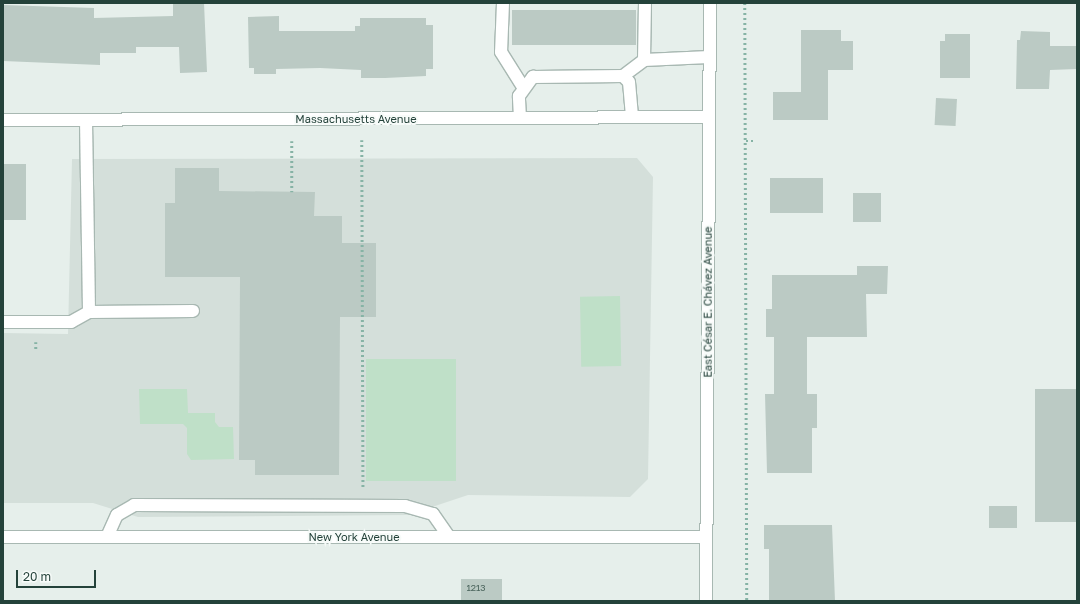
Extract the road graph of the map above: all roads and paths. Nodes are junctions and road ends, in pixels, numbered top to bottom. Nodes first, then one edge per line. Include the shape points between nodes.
1 (503, 3) edge
2 (644, 3) edge
3 (710, 3) edge
4 (745, 3) edge
5 (709, 57) junction
6 (644, 60) junction
7 (623, 76) junction
8 (523, 87) junction
9 (709, 117) junction
10 (520, 118) junction
11 (632, 118) junction
12 (3, 120) edge
13 (86, 120) junction
14 (292, 140) dead end
15 (362, 140) dead end
16 (754, 140) dead end
17 (746, 141) junction
18 (292, 192) dead end
19 (193, 311) dead end
20 (89, 312) junction
21 (3, 322) edge
22 (363, 490) dead end
23 (3, 537) edge
24 (106, 537) junction
25 (449, 537) junction
26 (706, 537) junction
27 (706, 601) edge
28 (747, 601) edge

1 - 8 street via 501,52
2 - 6 street
3 - 5 street, East César E. Chávez Avenue
4 - 17 path
5 - 6 street
5 - 9 street, East César E. Chávez Avenue
6 - 7 street
7 - 8 street via 533,77
7 - 11 street via 629,82
8 - 10 street via 519,96
9 - 11 street, Massachusetts Avenue
9 - 26 street, East César E. Chávez Avenue
10 - 11 street, Massachusetts Avenue
10 - 13 street, Massachusetts Avenue
12 - 13 street, Massachusetts Avenue
13 - 20 street
14 - 18 path
15 - 22 path
16 - 17 path
17 - 28 path
19 - 20 street
20 - 21 street via 71,322
23 - 24 street, New York Avenue
24 - 25 street, New York Avenue
24 - 25 street via 117,515 126,508 150,505 406,506 433,514
25 - 26 street, New York Avenue
26 - 27 street, East César E. Chávez Avenue

